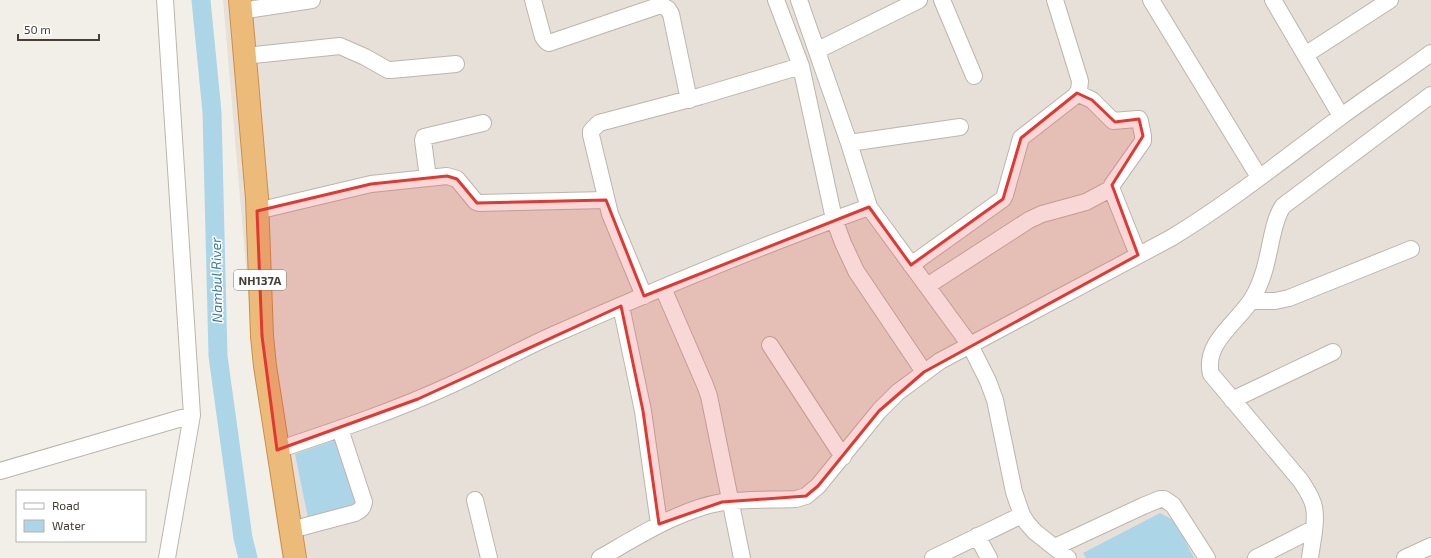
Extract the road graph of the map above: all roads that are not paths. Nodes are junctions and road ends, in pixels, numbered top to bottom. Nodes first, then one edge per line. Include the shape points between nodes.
1 (165, 0) edge
2 (312, 0) edge
3 (533, 0) edge
4 (776, 0) edge
5 (800, 0) edge
6 (919, 0) edge
7 (942, 0) edge
8 (1055, 0) edge
9 (1151, 0) edge
10 (1273, 0) edge
11 (1390, 0) edge
12 (898, 4) edge
13 (240, 6) edge
14 (818, 50) junction
15 (1431, 53) edge
16 (1305, 55) junction
17 (245, 56) junction
18 (456, 64) dead end
19 (801, 66) junction
20 (974, 76) dead end
21 (1077, 94) junction
22 (1431, 95) edge
23 (689, 100) junction
24 (1341, 116) junction
25 (483, 123) dead end
26 (960, 127) dead end
27 (849, 143) junction
28 (1259, 177) junction
29 (428, 178) junction
30 (1112, 188) junction
31 (606, 200) junction
32 (257, 211) junction
33 (851, 214) junction
34 (1411, 249) dead end
35 (1138, 255) junction
36 (911, 265) junction
37 (927, 286) junction
38 (663, 288) junction
39 (644, 296) junction
40 (1251, 300) junction
41 (621, 306) junction
42 (770, 345) dead end
43 (970, 345) junction
44 (1333, 352) dead end
45 (924, 372) junction
46 (1232, 400) junction
47 (192, 415) junction
48 (340, 429) junction
49 (277, 450) junction
50 (843, 457) junction
51 (0, 471) edge
52 (475, 500) dead end
53 (730, 502) junction
54 (1022, 514) junction
55 (659, 524) junction
56 (1314, 529) junction
57 (291, 530) junction
58 (982, 533) junction
59 (1431, 546) edge
60 (1055, 547) junction
61 (167, 558) edge
62 (295, 558) edge
63 (489, 558) edge
64 (600, 558) edge
65 (742, 558) edge
66 (933, 558) edge
67 (989, 558) edge
68 (1068, 558) edge
69 (1207, 558) edge
70 (1256, 558) edge
71 (1310, 558) edge
72 (1405, 558) edge

1 - 47 street
2 - 13 street
3 - 23 street via 543,37 549,43 661,5 671,14
4 - 19 street
5 - 14 street
6 - 12 street
7 - 20 street
8 - 21 street via 1080,81
9 - 28 street
10 - 16 street
11 - 16 street
12 - 14 street
13 - 17 highway, NH137A
14 - 27 street
15 - 24 street
16 - 24 street
17 - 18 street via 340,46 388,70
17 - 32 highway, NH137A
19 - 23 street
19 - 33 street via 828,188
21 - 30 street via 1092,100 1113,121 1140,121 1143,142
21 - 36 street via 1022,138 1003,199
22 - 40 street via 1283,206 1275,222 1264,271
23 - 31 street via 595,126 590,135
24 - 28 street
25 - 29 street via 424,136
26 - 27 street
27 - 33 street
28 - 35 street via 1194,224
29 - 31 street via 454,177 479,203
29 - 32 street via 371,184
30 - 35 street
30 - 37 street via 1086,202 1029,220
31 - 39 street
32 - 49 highway, NH137A via 262,336
33 - 36 street
33 - 38 street
33 - 45 street via 843,243 856,271
34 - 40 street via 1289,298 1275,301
35 - 43 street
36 - 37 street
37 - 43 street
38 - 39 street
38 - 53 street via 707,390
39 - 41 street
40 - 46 street via 1220,338 1210,360 1211,374
41 - 48 street via 523,348 455,383
41 - 55 street via 643,410
42 - 50 street
43 - 45 street
43 - 54 street via 988,381 994,400 1014,492
44 - 46 street
45 - 50 street via 879,411
46 - 56 street via 1301,481 1314,506
47 - 51 street
47 - 61 street
48 - 49 street
48 - 57 street via 364,507 355,513
49 - 57 highway, NH137A
50 - 53 street via 806,496
52 - 63 street
53 - 55 street via 694,510
53 - 65 street
54 - 58 street
54 - 60 street via 1035,532
55 - 64 street
56 - 70 street
56 - 71 street
57 - 62 highway, NH137A
58 - 66 street
58 - 67 street
59 - 72 street
60 - 68 street
60 - 69 street via 1143,506 1164,499 1173,505

